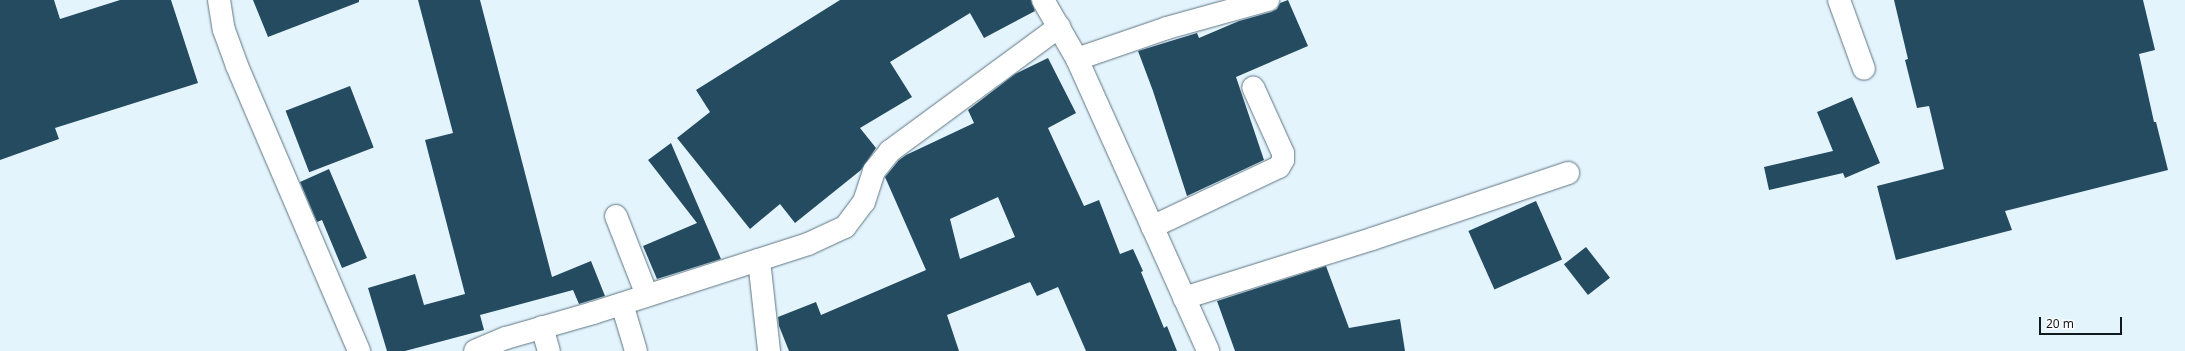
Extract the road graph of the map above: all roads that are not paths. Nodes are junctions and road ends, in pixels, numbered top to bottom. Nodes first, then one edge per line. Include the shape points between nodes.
1 (219, 0) edge
2 (1043, 0) edge
3 (1268, 0) edge
4 (1839, 0) edge
5 (1059, 27) junction
6 (1076, 59) junction
7 (1864, 69) dead end
8 (1253, 86) dead end
9 (1568, 173) dead end
10 (616, 216) dead end
11 (1152, 227) junction
12 (759, 260) junction
13 (648, 295) junction
14 (1184, 298) junction
15 (622, 304) junction
16 (542, 327) junction
17 (359, 351) edge
18 (475, 351) edge
19 (549, 351) edge
20 (636, 351) edge
21 (769, 351) edge
22 (1208, 351) edge

1 - 17 street via 224,30 237,66
2 - 5 street
3 - 6 street via 1167,28
4 - 7 street
5 - 6 street
5 - 12 street via 890,151 874,171 864,202 845,227 808,244
6 - 11 street
8 - 11 street via 1283,153 1279,167
9 - 14 street via 1372,239
10 - 13 street
11 - 14 street
12 - 13 street
12 - 21 street
13 - 15 street
14 - 22 street
15 - 16 street
15 - 20 street
16 - 18 street
16 - 19 street

